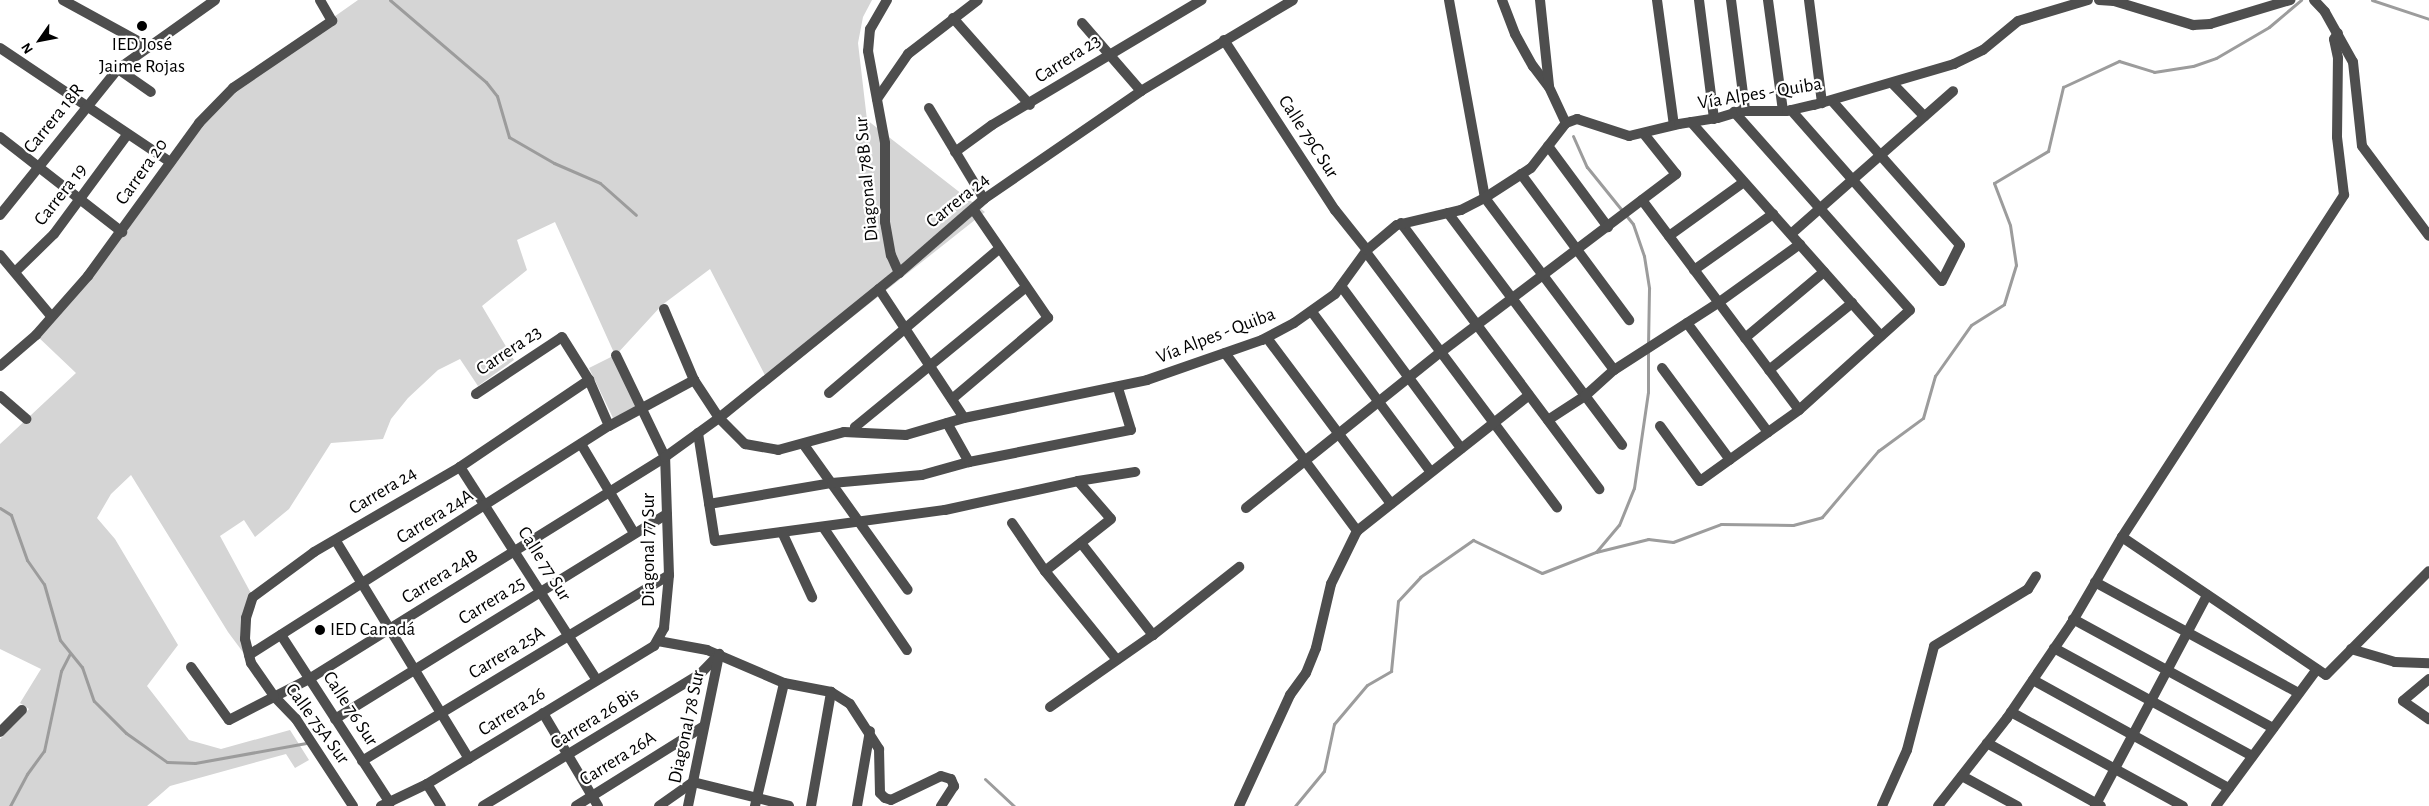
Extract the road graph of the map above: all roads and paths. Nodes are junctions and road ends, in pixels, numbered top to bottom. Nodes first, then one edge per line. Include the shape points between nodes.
1 (63, 0) edge
2 (215, 0) edge
3 (320, 0) edge
4 (887, 0) edge
5 (978, 0) edge
6 (1202, 0) edge
7 (1449, 0) edge
8 (1502, 0) edge
9 (1540, 0) edge
10 (1657, 0) edge
11 (1699, 0) edge
12 (1731, 0) edge
13 (1768, 0) edge
14 (1808, 0) edge
15 (2088, 0) edge
16 (2099, 0) edge
17 (2290, 0) edge
18 (2314, 0) edge
19 (1290, 1) edge
20 (953, 18) junction
21 (1082, 23) dead end
22 (2338, 33) junction
23 (1224, 40) junction
24 (147, 46) junction
25 (0, 48) edge
26 (1108, 54) junction
27 (118, 69) junction
28 (1893, 84) junction
29 (1549, 87) junction
30 (1141, 91) junction
31 (1953, 91) dead end
32 (151, 92) dead end
33 (877, 99) junction
34 (1827, 102) junction
35 (1030, 105) junction
36 (86, 108) junction
37 (929, 108) dead end
38 (1745, 110) junction
39 (1787, 111) junction
40 (1734, 112) junction
41 (1924, 116) junction
42 (1714, 119) junction
43 (1566, 122) junction
44 (1691, 122) junction
45 (1674, 125) junction
46 (1644, 134) junction
47 (128, 135) junction
48 (0, 137) edge
49 (1548, 146) junction
50 (955, 152) junction
51 (1880, 156) junction
52 (170, 162) junction
53 (38, 164) junction
54 (1521, 174) junction
55 (1852, 180) junction
56 (1744, 182) junction
57 (1485, 198) junction
58 (984, 199) junction
59 (81, 200) junction
60 (1642, 200) junction
61 (973, 209) junction
62 (1820, 209) junction
63 (1448, 213) junction
64 (1773, 214) junction
65 (0, 215) edge
66 (1401, 223) junction
67 (1608, 227) junction
68 (122, 232) junction
69 (1791, 234) junction
70 (1669, 236) junction
71 (2429, 236) edge
72 (1800, 244) junction
73 (999, 248) junction
74 (1578, 250) junction
75 (1367, 251) junction
76 (0, 255) edge
77 (1694, 270) junction
78 (15, 272) junction
79 (1824, 272) junction
80 (899, 273) junction
81 (1544, 276) junction
82 (1341, 286) junction
83 (1026, 287) junction
84 (879, 289) junction
85 (1514, 300) junction
86 (1718, 303) junction
87 (1852, 303) junction
88 (664, 309) dead end
89 (1312, 312) junction
90 (51, 316) junction
91 (1629, 320) dead end
92 (1687, 323) junction
93 (1478, 326) junction
94 (905, 328) junction
95 (1881, 336) junction
96 (1267, 338) junction
97 (1745, 338) junction
98 (1441, 352) junction
99 (1225, 353) junction
100 (616, 355) dead end
101 (0, 366) edge
102 (930, 366) junction
103 (1662, 368) dead end
104 (1614, 370) junction
105 (1769, 370) junction
106 (1409, 378) junction
107 (589, 380) junction
108 (694, 380) junction
109 (1118, 388) junction
110 (829, 393) dead end
111 (476, 394) dead end
112 (1529, 395) junction
113 (0, 396) edge
114 (1585, 396) junction
115 (952, 399) junction
116 (1379, 402) junction
117 (640, 409) junction
118 (1799, 410) junction
119 (719, 418) junction
120 (964, 418) junction
121 (26, 419) dead end
122 (1548, 420) junction
123 (1493, 422) junction
124 (946, 423) junction
125 (610, 426) junction
126 (1660, 426) dead end
127 (854, 432) junction
128 (1768, 432) junction
129 (698, 433) junction
130 (1339, 434) junction
131 (581, 444) junction
132 (804, 445) junction
133 (1622, 445) dead end
134 (1461, 448) junction
135 (665, 457) junction
136 (1730, 460) junction
137 (1305, 461) junction
138 (969, 462) junction
139 (460, 467) junction
140 (1135, 472) dead end
141 (1431, 472) junction
142 (1078, 481) junction
143 (832, 483) junction
144 (1599, 488) dead end
145 (609, 492) junction
146 (709, 504) junction
147 (1391, 504) junction
148 (486, 505) junction
149 (1557, 507) dead end
150 (1246, 508) dead end
151 (667, 514) junction
152 (862, 523) junction
153 (1012, 523) dead end
154 (823, 526) junction
155 (1357, 531) junction
156 (782, 532) junction
157 (634, 533) junction
158 (2122, 537) junction
159 (336, 541) junction
160 (1081, 543) junction
161 (516, 550) junction
162 (1240, 567) dead end
163 (1045, 571) junction
164 (2429, 571) edge
165 (670, 576) junction
166 (2036, 576) dead end
167 (2095, 582) junction
168 (362, 584) junction
169 (908, 590) dead end
170 (540, 591) junction
171 (2206, 595) junction
172 (812, 597) dead end
173 (2073, 619) junction
174 (390, 629) junction
175 (2187, 632) junction
176 (280, 635) junction
177 (1153, 635) junction
178 (569, 636) junction
179 (658, 641) junction
180 (2054, 648) junction
181 (2351, 649) junction
182 (907, 650) dead end
183 (719, 654) junction
184 (250, 659) junction
185 (1117, 660) junction
186 (2429, 663) edge
187 (191, 667) dead end
188 (414, 669) junction
189 (2317, 669) junction
190 (2167, 670) junction
191 (309, 679) junction
192 (2429, 679) edge
193 (597, 680) junction
194 (2033, 680) junction
195 (784, 684) junction
196 (831, 692) junction
197 (2299, 694) junction
198 (274, 696) junction
199 (2151, 701) junction
200 (1050, 707) dead end
201 (22, 710) dead end
202 (2012, 712) junction
203 (441, 713) junction
204 (543, 713) junction
205 (335, 719) junction
206 (2429, 719) edge
207 (704, 726) junction
208 (2273, 728) junction
209 (870, 731) junction
210 (0, 732) edge
211 (2132, 735) junction
212 (1987, 744) junction
213 (568, 756) junction
214 (2252, 756) junction
215 (469, 759) junction
216 (362, 761) junction
217 (2115, 768) junction
218 (1962, 776) junction
219 (693, 782) junction
220 (427, 784) junction
221 (2229, 788) junction
222 (591, 795) junction
223 (756, 802) edge
224 (385, 804) edge
225 (1942, 805) edge
226 (2098, 805) edge
227 (353, 806) edge
228 (441, 806) edge
229 (483, 806) edge
230 (576, 806) edge
231 (598, 806) edge
232 (659, 806) edge
233 (688, 806) edge
234 (788, 806) edge
235 (811, 806) edge
236 (857, 806) edge
237 (941, 806) edge
238 (1239, 806) edge
239 (1882, 806) edge
240 (2017, 806) edge
241 (2184, 806) edge
242 (2216, 806) edge

1 - 24 street
2 - 24 street, Carrera 18R
3 - 52 street, Carrera 20 via 332,20 233,88 199,123
4 - 33 street, Diagonal 78B Sur via 870,29 868,51
5 - 20 street
6 - 26 street, Carrera 23
7 - 57 street
8 - 29 street via 1520,42
9 - 29 street
10 - 45 street
11 - 42 street
12 - 38 street
13 - 39 street
14 - 34 street
15 - 28 street, Vía Alpes - Quiba via 2018,21 1968,58
16 - 17 street via 2114,1 2193,25 2210,24
18 - 22 street
19 - 23 street, Carrera 24
20 - 33 street via 908,54
20 - 35 street
21 - 26 street
22 - 71 street via 2353,62 2362,146
22 - 158 street via 2334,39 2338,58 2337,137 2344,195
23 - 30 street, Carrera 24
23 - 75 street, Calle 79C Sur via 1335,210
24 - 27 street, Carrera 18R
25 - 36 street
26 - 30 street
26 - 35 street, Carrera 23
27 - 32 street
27 - 36 street, Carrera 18R
28 - 34 street, Vía Alpes - Quiba
28 - 41 street
29 - 43 street
30 - 58 street, Carrera 24
31 - 41 street
33 - 80 street, Diagonal 78B Sur via 885,144 885,222 891,255
34 - 39 street, Vía Alpes - Quiba
34 - 51 street
35 - 50 street, Carrera 23 via 992,125
36 - 47 street
36 - 53 street, Carrera 18R
37 - 50 street
38 - 39 street, Vía Alpes - Quiba
38 - 40 street, Vía Alpes - Quiba
39 - 55 street
40 - 42 street, Vía Alpes - Quiba
40 - 62 street
41 - 51 street
42 - 44 street, Vía Alpes - Quiba
43 - 46 street, Vía Alpes - Quiba via 1577,119 1629,136
43 - 49 street, Vía Alpes - Quiba
44 - 45 street, Vía Alpes - Quiba
44 - 56 street
45 - 46 street, Vía Alpes - Quiba
46 - 60 street via 1676,174
47 - 52 street
47 - 59 street, Carrera 19
48 - 53 street
49 - 54 street, Vía Alpes - Quiba
49 - 67 street
50 - 58 street
51 - 55 street
51 - 55 street via 1960,245 1942,281
52 - 68 street, Carrera 20
53 - 59 street
53 - 65 street, Carrera 18R
54 - 57 street, Vía Alpes - Quiba
54 - 74 street
55 - 62 street
56 - 64 street
56 - 70 street
57 - 63 street, Vía Alpes - Quiba
57 - 81 street
58 - 61 street, Carrera 24
59 - 68 street
59 - 78 street, Carrera 19 via 54,234
60 - 67 street
60 - 70 street
61 - 73 street
61 - 80 street, Carrera 24
62 - 69 street
62 - 95 street via 1910,310
63 - 66 street, Vía Alpes - Quiba
63 - 85 street
64 - 69 street
64 - 77 street
66 - 75 street, Vía Alpes - Quiba
66 - 93 street
67 - 74 street
68 - 90 street, Carrera 20
69 - 72 street
70 - 77 street
72 - 79 street
72 - 86 street
73 - 83 street
73 - 94 street
74 - 81 street
74 - 91 street
75 - 82 street, Vía Alpes - Quiba
75 - 98 street, Calle 79C Sur
76 - 78 street
77 - 86 street
78 - 90 street
79 - 87 street
79 - 97 street
80 - 84 street, Carrera 24
81 - 85 street
81 - 104 street
82 - 89 street, Vía Alpes - Quiba
82 - 106 street
83 - 102 street
83 - 115 street via 1048,318
84 - 94 street
84 - 119 street, Carrera 24
85 - 93 street
85 - 114 street
86 - 92 street
86 - 97 street
87 - 95 street
87 - 105 street
88 - 108 street, Vía Alpes - Quiba
89 - 96 street, Vía Alpes - Quiba
89 - 116 street
90 - 101 street, Carrera 20 via 36,335
92 - 104 street
92 - 128 street
93 - 98 street
93 - 112 street
94 - 102 street
94 - 110 street
95 - 118 street
96 - 99 street, Vía Alpes - Quiba
96 - 130 street
97 - 105 street
98 - 106 street
98 - 123 street, Calle 79C Sur
99 - 109 street, Vía Alpes - Quiba
99 - 137 street
100 - 117 street
102 - 115 street
102 - 127 street
103 - 136 street
104 - 114 street
105 - 118 street
106 - 116 street
106 - 134 street
107 - 111 street, Carrera 23 via 562,337
107 - 125 street
107 - 139 street, Carrera 24
108 - 117 street, Carrera 24A
108 - 119 street, Vía Alpes - Quiba
109 - 120 street, Vía Alpes - Quiba
109 - 138 street via 1132,430
112 - 122 street
112 - 123 street
113 - 121 street
114 - 122 street
114 - 133 street
115 - 120 street
116 - 130 street
116 - 141 street
117 - 125 street, Carrera 24A
117 - 135 street
118 - 128 street
119 - 129 street, Carrera 24
119 - 132 street, Vía Alpes - Quiba via 735,437 759,448 778,450
120 - 124 street, Vía Alpes - Quiba
122 - 144 street
123 - 134 street
123 - 149 street, Calle 79C Sur
124 - 127 street, Vía Alpes - Quiba via 906,435
124 - 138 street
125 - 131 street, Carrera 24A
126 - 136 street via 1700,481
127 - 132 street, Vía Alpes - Quiba via 836,434
128 - 136 street
129 - 135 street, Carrera 24
129 - 146 street
130 - 137 street
130 - 147 street
131 - 145 street
131 - 148 street, Carrera 24A
132 - 143 street
134 - 141 street
135 - 145 street, Carrera 24B
135 - 151 street, Diagonal 77 Sur
137 - 150 street
137 - 155 street
138 - 143 street via 906,477
139 - 148 street, Calle 77 Sur
139 - 159 street, Carrera 24
140 - 142 street
141 - 147 street
142 - 152 street via 946,510
142 - 160 street via 1111,519
143 - 146 street
143 - 152 street
145 - 157 street
145 - 161 street, Carrera 24B
146 - 156 street via 715,541
147 - 155 street
148 - 161 street, Calle 77 Sur
148 - 168 street, Carrera 24A
151 - 157 street, Carrera 25
151 - 165 street, Diagonal 77 Sur
152 - 154 street
152 - 169 street
153 - 163 street
154 - 156 street
154 - 182 street
155 - 238 street via 1331,584 1316,648 1306,673 1290,695
156 - 172 street
157 - 170 street, Carrera 25
158 - 167 street
158 - 171 street
159 - 168 street
159 - 184 street, Carrera 24 via 314,552 253,597 245,632
160 - 163 street
160 - 177 street
161 - 170 street, Calle 77 Sur
161 - 174 street, Carrera 24B
162 - 177 street
163 - 185 street
164 - 181 street
165 - 178 street, Carrera 25A
165 - 179 street, Diagonal 77 Sur via 666,619
166 - 239 street via 2028,589 1934,646 1907,750
167 - 173 street
167 - 175 street
168 - 174 street
168 - 176 street, Carrera 24A
170 - 178 street, Calle 77 Sur
170 - 188 street, Carrera 25
171 - 175 street
171 - 189 street
173 - 180 street
173 - 190 street
174 - 188 street
174 - 191 street, Carrera 24B
175 - 190 street
175 - 197 street
176 - 184 street, Carrera 24A
176 - 191 street, Calle 76 Sur
177 - 185 street
178 - 193 street, Calle 77 Sur
178 - 203 street, Carrera 25A
179 - 183 street
179 - 193 street, Carrera 26 via 642,655
180 - 194 street
180 - 199 street
181 - 186 street via 2395,662
181 - 189 street via 2326,675
183 - 195 street
183 - 207 street, Diagonal 78 Sur
183 - 213 street, Carrera 26 Bis via 700,674
184 - 198 street, Calle 75A Sur
185 - 200 street
187 - 198 street, Carrera 24B via 229,720
188 - 203 street
188 - 205 street, Carrera 25
189 - 197 street
190 - 199 street
190 - 208 street
191 - 198 street, Carrera 24B
191 - 205 street, Calle 76 Sur
192 - 206 street via 2403,701
193 - 204 street, Carrera 26
194 - 202 street
194 - 211 street
195 - 196 street
195 - 223 street
196 - 209 street via 850,704
196 - 235 street
197 - 208 street
198 - 227 street, Calle 75A Sur via 296,719
199 - 211 street
199 - 214 street
201 - 210 street
202 - 212 street
202 - 217 street
203 - 215 street
203 - 216 street, Carrera 25A
204 - 213 street
204 - 215 street, Carrera 26
205 - 216 street, Calle 76 Sur
207 - 219 street, Diagonal 78 Sur
207 - 222 street, Carrera 26A
208 - 214 street
209 - 236 street
209 - 237 street via 879,749 880,793 891,800 942,776 951,779 954,786
211 - 217 street
211 - 221 street
212 - 218 street
212 - 226 street
213 - 222 street
213 - 229 street, Carrera 26 Bis
214 - 221 street
215 - 220 street, Carrera 26
216 - 224 street, Calle 76 Sur
217 - 226 street
217 - 241 street
218 - 225 street
218 - 240 street
219 - 223 street
219 - 232 street
219 - 233 street, Diagonal 78 Sur
220 - 224 street, Carrera 26
220 - 228 street
221 - 242 street
222 - 230 street, Carrera 26A
222 - 231 street
223 - 234 street

